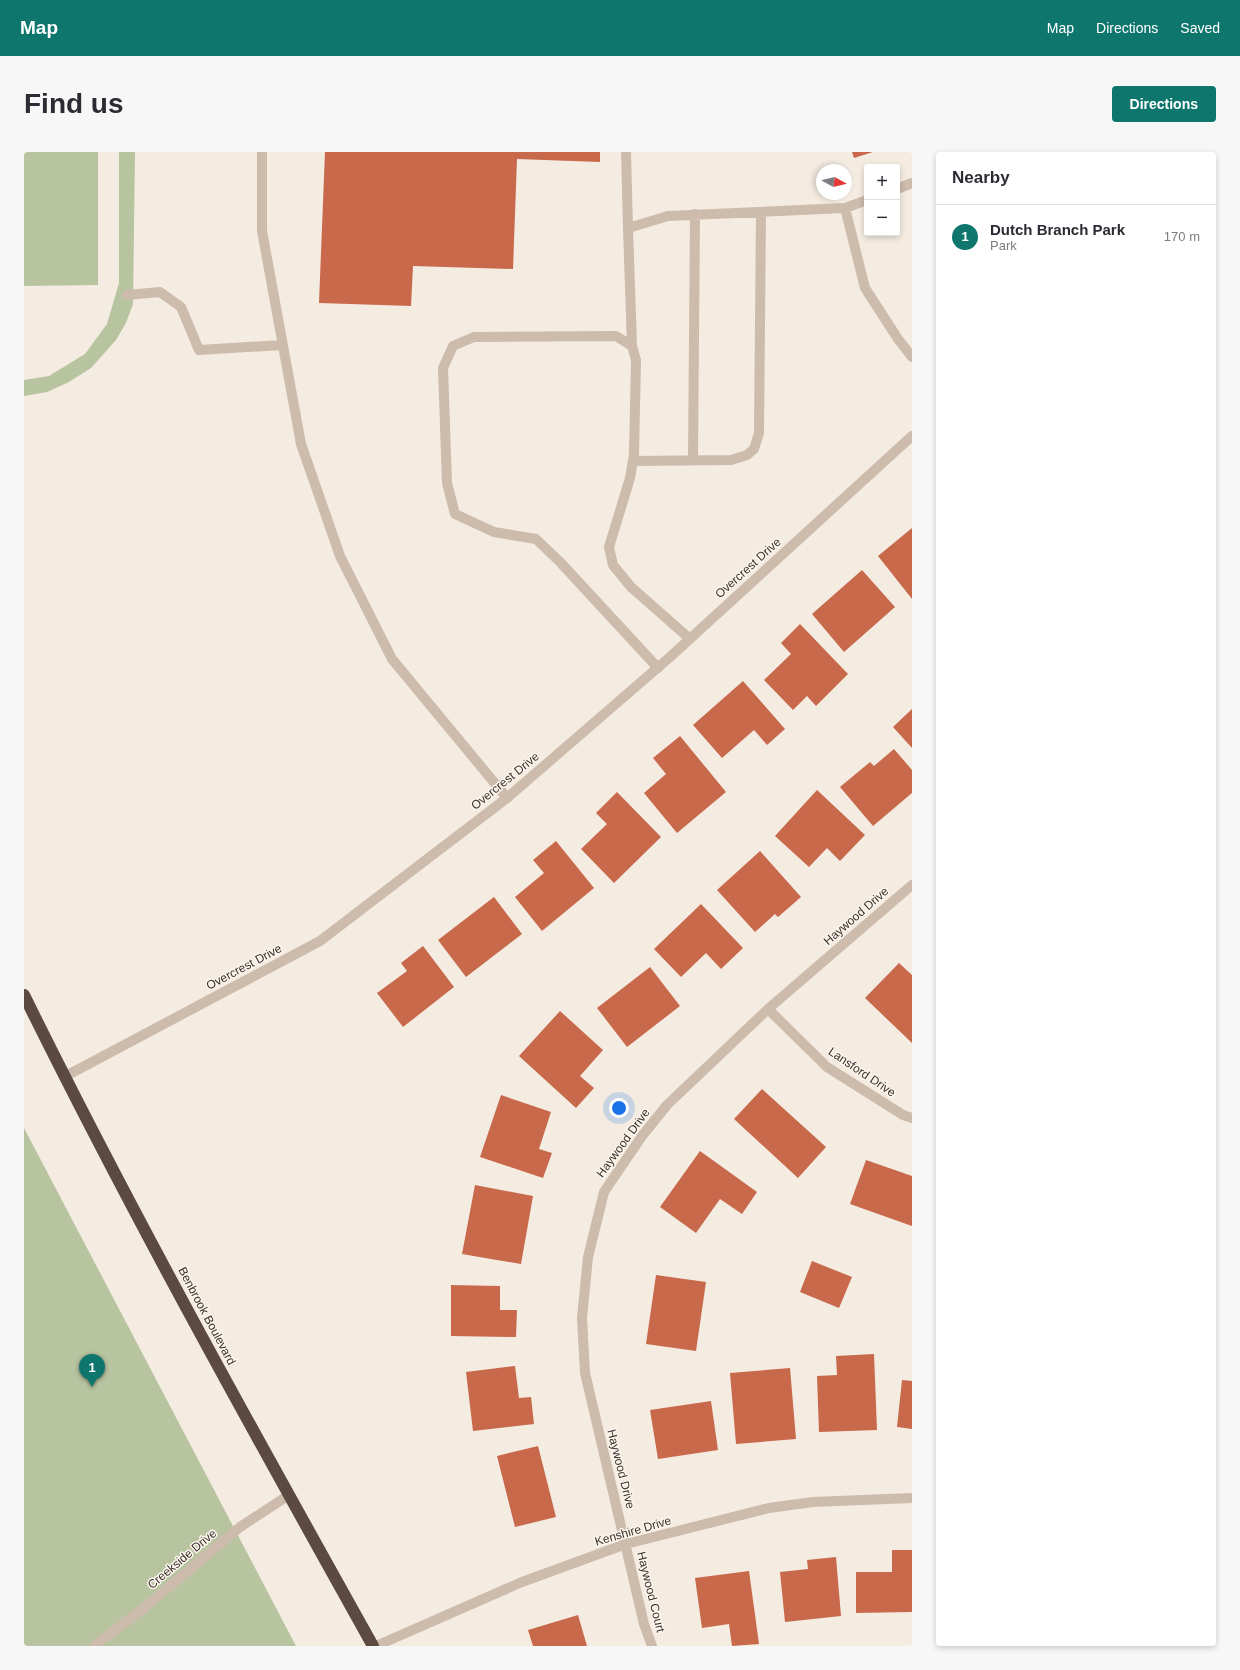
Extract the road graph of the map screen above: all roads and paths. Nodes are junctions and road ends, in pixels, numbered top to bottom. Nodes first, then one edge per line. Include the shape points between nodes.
1 (262, 152) edge
2 (626, 152) edge
3 (912, 183) edge
4 (900, 187) edge
5 (864, 201) edge
6 (845, 208) junction
7 (761, 212) junction
8 (695, 214) junction
9 (628, 228) junction
10 (127, 294) dead end
11 (283, 345) junction
12 (632, 346) junction
13 (912, 357) edge
14 (912, 436) edge
15 (693, 460) junction
16 (633, 461) junction
17 (690, 639) junction
18 (658, 668) junction
19 (507, 798) junction
20 (912, 885) edge
21 (24, 995) edge
22 (768, 1009) junction
23 (64, 1077) junction
24 (912, 1118) edge
25 (289, 1495) junction
26 (912, 1498) edge
27 (626, 1544) junction
28 (94, 1646) edge
29 (375, 1646) edge
30 (652, 1646) edge

1 - 11 street via 262,231
2 - 9 street
3 - 4 street
5 - 6 street
6 - 7 street
6 - 13 street via 865,288
7 - 8 street
7 - 15 street via 759,434 754,449 747,455 731,460
8 - 9 street via 668,216
8 - 15 street
9 - 12 street
10 - 11 street via 160,292 181,306 199,350
11 - 19 street via 301,444 340,556 392,659
12 - 16 street via 636,360
12 - 18 street via 616,336 474,337 453,346 443,368 448,482 456,514 494,532 536,538
14 - 17 street, Overcrest Drive
15 - 16 street
16 - 17 street via 609,547 613,565 631,587
17 - 18 street, Overcrest Drive
18 - 19 street, Overcrest Drive
19 - 23 street, Overcrest Drive via 320,941
20 - 22 street, Haywood Drive
21 - 23 highway, Benbrook Boulevard
22 - 24 street, Lansford Drive via 827,1067
22 - 27 street, Haywood Drive via 667,1105 642,1136 604,1192 588,1257 582,1318 585,1373
23 - 25 highway, Benbrook Boulevard
25 - 28 street, Creekside Drive via 240,1527 144,1608
25 - 29 highway, Benbrook Boulevard
26 - 27 street, Kenshire Drive via 813,1502 769,1508
27 - 29 street, Kenshire Drive via 522,1582
27 - 30 street, Haywood Court via 644,1624

